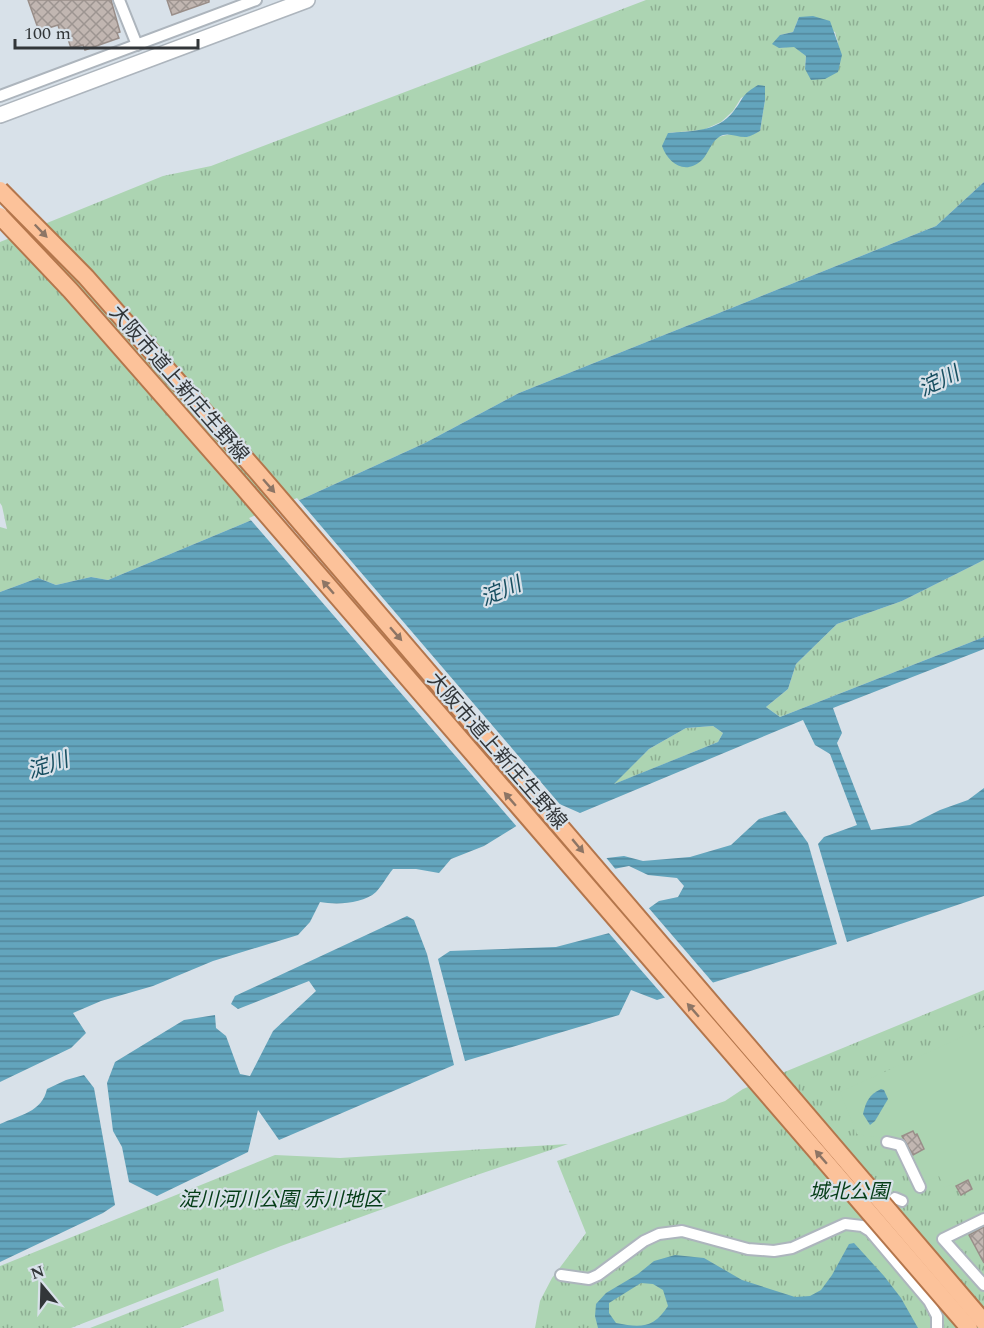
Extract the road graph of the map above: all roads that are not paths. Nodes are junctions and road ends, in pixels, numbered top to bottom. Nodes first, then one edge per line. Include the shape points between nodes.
1 (119, 0) edge
2 (256, 0) edge
3 (307, 0) edge
4 (137, 45) junction
5 (0, 96) edge
6 (0, 115) edge
7 (0, 190) edge
8 (0, 216) edge
9 (887, 1142) dead end
10 (920, 1187) dead end
11 (902, 1201) dead end
12 (984, 1219) edge
13 (862, 1226) junction
14 (561, 1275) dead end
15 (982, 1280) edge
16 (984, 1322) edge
17 (937, 1328) edge
18 (969, 1328) edge

1 - 4 street
2 - 4 street
3 - 6 street
4 - 5 street
7 -> 16 main road, 大阪市道上新庄生野線, bridge via 86,278 259,474
18 -> 8 main road, 大阪市道上新庄生野線, bridge via 234,477
9 - 10 street via 900,1145
11 - 13 street via 895,1198
12 - 15 street via 942,1237
13 - 14 street via 845,1224 792,1248 774,1251 748,1249 682,1231 659,1234 589,1279
13 - 17 street via 929,1301 937,1316

